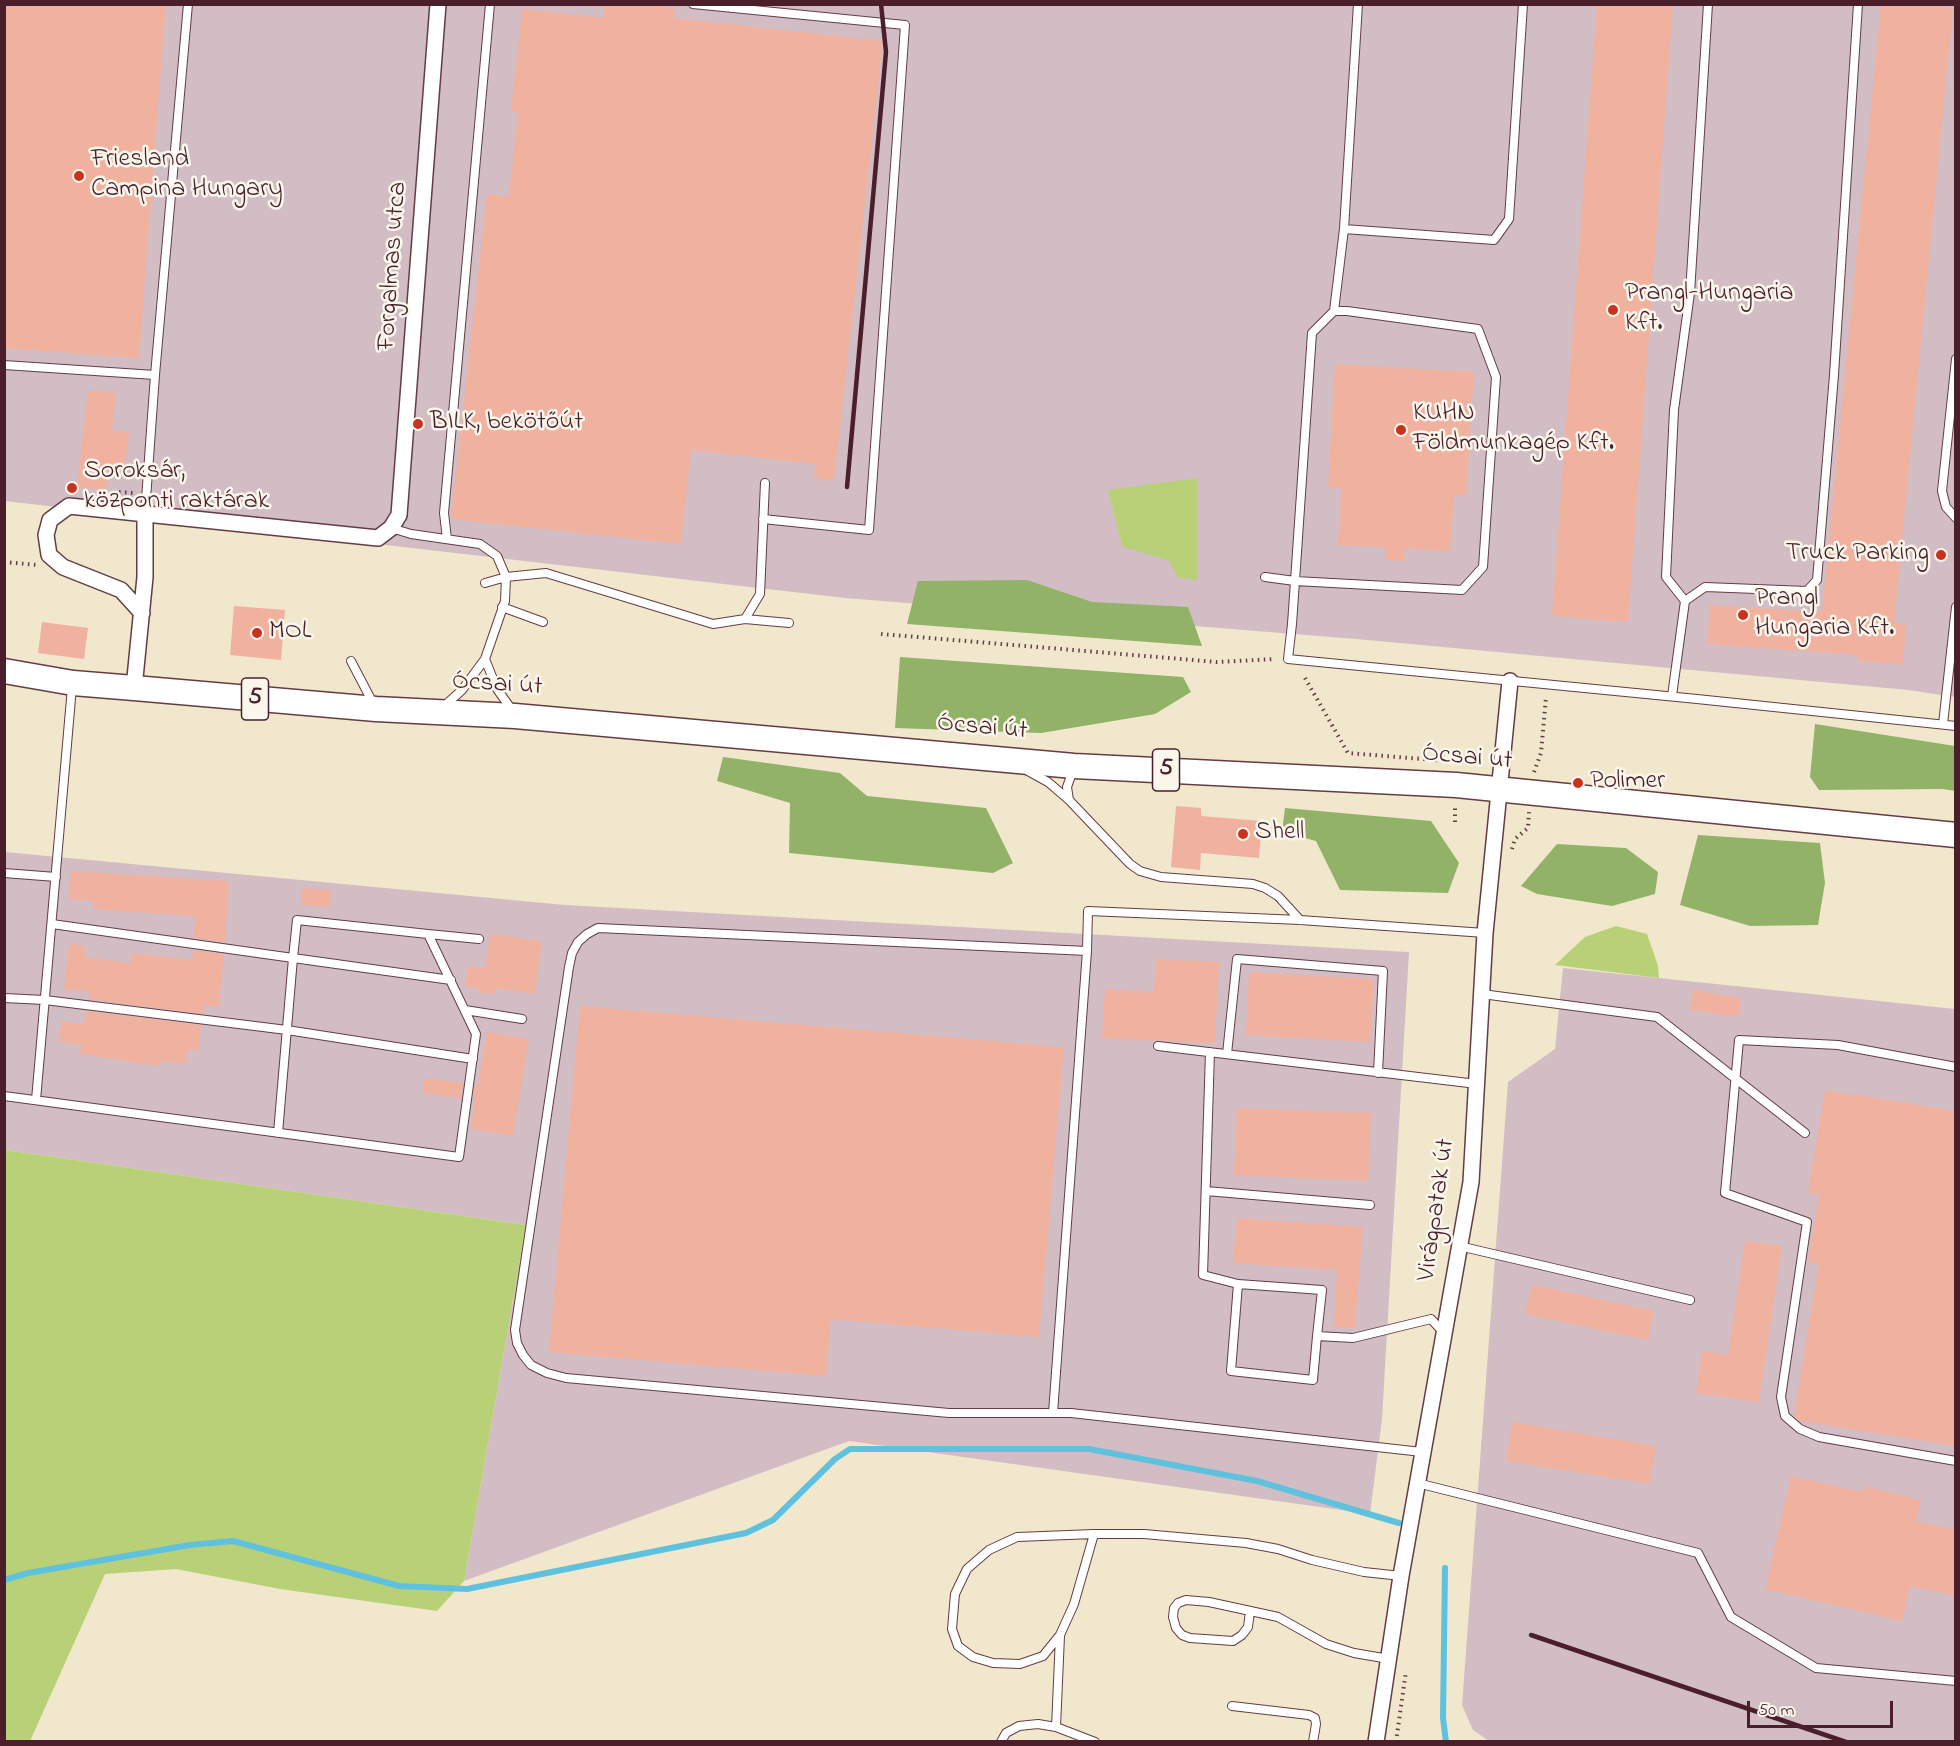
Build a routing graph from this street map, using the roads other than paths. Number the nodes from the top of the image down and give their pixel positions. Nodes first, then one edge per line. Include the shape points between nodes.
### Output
1 (188, 4) edge
2 (438, 4) edge
3 (490, 4) edge
4 (693, 4) edge
5 (1358, 4) edge
6 (1522, 4) edge
7 (1708, 4) edge
8 (1858, 4) edge
9 (701, 5) edge
10 (1344, 229) junction
11 (1334, 311) junction
12 (1956, 359) edge
13 (4, 365) edge
14 (155, 375) junction
15 (765, 483) dead end
16 (145, 513) junction
17 (1956, 518) edge
18 (763, 519) junction
19 (391, 528) junction
20 (447, 539) junction
21 (506, 577) junction
22 (1265, 577) dead end
23 (1295, 581) junction
24 (484, 583) dead end
25 (1685, 601) junction
26 (502, 607) junction
27 (1956, 607) edge
28 (142, 613) junction
29 (745, 619) junction
30 (543, 622) dead end
31 (789, 623) dead end
32 (485, 659) junction
33 (351, 661) dead end
34 (4, 670) edge
35 (1510, 681) junction
36 (73, 683) junction
37 (134, 688) junction
38 (1672, 696) junction
39 (376, 709) junction
40 (439, 711) junction
41 (515, 716) junction
42 (1943, 724) junction
43 (1956, 726) edge
44 (938, 753) junction
45 (1074, 766) junction
46 (1500, 791) junction
47 (1069, 800) junction
48 (1956, 835) edge
49 (4, 873) edge
50 (56, 877) junction
51 (1300, 920) junction
52 (52, 924) junction
53 (1485, 933) junction
54 (428, 934) junction
55 (479, 939) dead end
56 (1087, 951) junction
57 (292, 958) junction
58 (451, 980) junction
59 (1482, 994) junction
60 (4, 998) edge
61 (45, 1000) junction
62 (465, 1010) junction
63 (522, 1019) dead end
64 (287, 1030) junction
65 (1158, 1046) dead end
66 (1210, 1052) junction
67 (1227, 1054) junction
68 (473, 1059) junction
69 (1956, 1067) edge
70 (1378, 1073) junction
71 (1736, 1079) junction
72 (1477, 1084) junction
73 (4, 1096) edge
74 (36, 1100) junction
75 (278, 1133) junction
76 (1805, 1133) dead end
77 (1206, 1191) junction
78 (1370, 1205) dead end
79 (1460, 1246) junction
80 (1238, 1284) junction
81 (1690, 1300) dead end
82 (1444, 1333) junction
83 (1317, 1336) junction
84 (1053, 1413) junction
85 (1422, 1452) junction
86 (1956, 1461) edge
87 (1417, 1483) junction
88 (1094, 1534) junction
89 (1401, 1576) junction
90 (1250, 1611) junction
91 (1060, 1635) junction
92 (1389, 1659) junction
93 (1956, 1681) edge
94 (1232, 1706) dead end
95 (1056, 1728) junction
96 (1001, 1742) edge
97 (1095, 1742) edge
98 (1313, 1742) edge
99 (1377, 1742) edge

1 - 14 lane
2 - 19 street, Forgalmas utca via 399,515
3 - 20 lane via 444,513
4 - 9 lane
5 - 10 lane
6 - 10 lane via 1509,219 1494,240
7 - 25 lane via 1690,293 1674,410 1666,577
8 - 25 lane via 1817,580 1807,591 1705,587
9 - 18 lane via 904,25 869,530
10 - 11 lane
11 - 23 lane via 1312,333
11 - 23 lane via 1478,329 1496,377 1483,567 1461,590
12 - 17 lane via 1942,491 1946,507
13 - 14 lane
14 - 16 lane
15 - 18 lane
16 - 19 street via 378,538
16 - 28 street
16 - 28 street via 69,506 50,520 46,535 49,555 63,567 121,590
18 - 29 lane via 760,594
19 - 20 lane
20 - 21 lane via 480,544 497,556
21 - 24 lane
21 - 26 lane
21 - 29 lane via 546,573 713,624
22 - 23 lane
23 - 35 lane via 1288,659
25 - 38 lane
26 - 30 lane
26 - 32 lane
27 - 42 lane
28 - 37 street
29 - 31 lane
32 - 40 lane via 462,690
32 - 41 lane via 497,689
33 - 39 lane
34 - 36 main road, Ócsai út / 5
35 - 38 lane
35 - 46 street, Virágpatak út
36 - 37 main road, Ócsai út / 5
36 - 50 lane
37 - 39 main road, Ócsai út / 5
38 - 42 lane
39 - 40 main road, Ócsai út / 5
40 - 41 main road, Ócsai út / 5
41 - 44 main road, Ócsai út / 5
42 - 43 lane
44 - 45 main road, Ócsai út / 5
44 - 47 lane via 1031,771
45 - 46 main road, Ócsai út / 5 via 1456,785
45 - 47 lane via 1067,787
46 - 48 main road, Ócsai út / 5
46 - 53 street, Virágpatak út
47 - 51 lane via 1140,871 1161,877 1253,884 1278,896
49 - 50 lane
50 - 52 lane
51 - 53 lane
51 - 56 lane via 1088,911
52 - 57 lane
52 - 61 lane
53 - 59 street, Virágpatak út
54 - 55 lane
54 - 57 lane via 297,920
54 - 58 lane
56 - 84 lane
56 - 84 lane via 598,928 587,934 572,953 569,967 515,1330 517,1343 531,1365 566,1378 949,1413
57 - 58 lane
57 - 64 lane
58 - 62 lane
59 - 71 lane via 1657,1017
59 - 72 street, Virágpatak út
60 - 61 lane
61 - 64 lane
61 - 74 lane
62 - 63 lane
62 - 68 lane via 476,1034
64 - 68 lane
64 - 75 lane
65 - 66 lane
66 - 67 lane
66 - 77 lane
67 - 70 lane
67 - 70 lane via 1237,958 1383,971
68 - 75 lane via 459,1157
69 - 71 lane via 1838,1045 1739,1040
70 - 72 lane
71 - 76 lane
71 - 86 lane via 1725,1193 1807,1222 1781,1397 1785,1416 1800,1429 1819,1437
72 - 79 street, Virágpatak út via 1471,1182
73 - 74 lane
74 - 75 lane
77 - 78 lane
77 - 80 lane via 1203,1275
79 - 81 lane
79 - 82 street, Virágpatak út
80 - 83 lane via 1322,1290
80 - 83 lane via 1231,1371 1313,1380
82 - 83 lane via 1431,1318 1353,1338
82 - 85 street, Virágpatak út
84 - 85 lane
85 - 87 street, Virágpatak út
87 - 89 street, Virágpatak út
87 - 93 lane via 1698,1553 1731,1617 1816,1668
88 - 89 lane via 1246,1543 1364,1572
88 - 91 lane via 1074,1604
88 - 91 lane via 1017,1537 989,1550 967,1569 955,1594 952,1629 958,1646 973,1657 1020,1664 1043,1656
89 - 92 street, Virágpatak út
90 - 90 lane via 1186,1600 1174,1608 1173,1617 1182,1635 1233,1641 1248,1627
90 - 92 lane via 1290,1622 1326,1644
91 - 95 lane
92 - 99 street, Virágpatak út
94 - 98 lane via 1310,1715 1316,1724
95 - 96 lane via 1038,1724 1019,1726 1006,1733
95 - 97 lane

